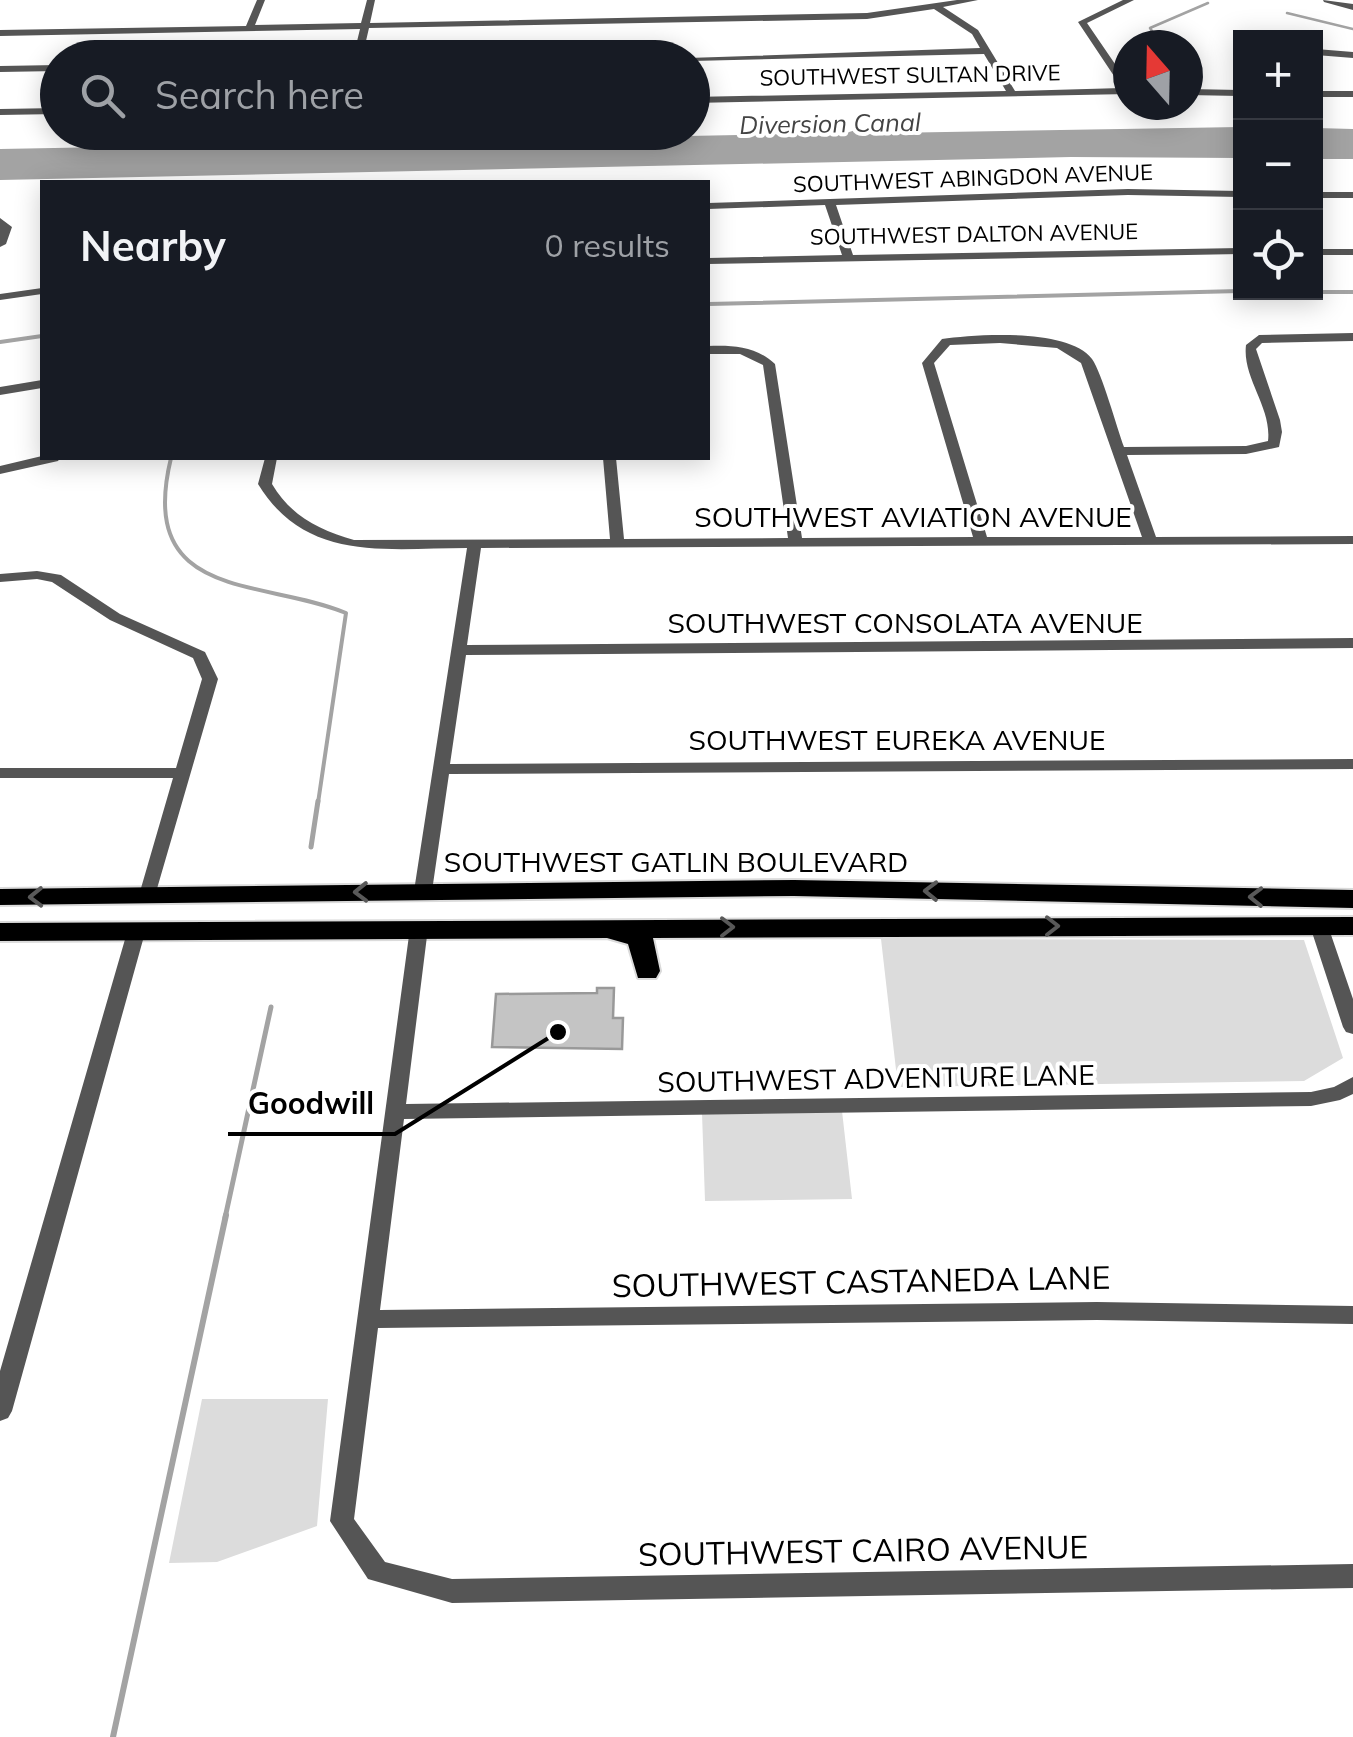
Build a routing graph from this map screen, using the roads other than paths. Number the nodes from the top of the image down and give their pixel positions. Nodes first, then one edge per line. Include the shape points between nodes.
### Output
1 (261, 0) edge
2 (371, 0) edge
3 (766, 0) edge
4 (974, 0) edge
5 (1130, 0) edge
6 (1327, 0) edge
7 (1353, 6) edge
8 (938, 8) junction
9 (771, 19) junction
10 (364, 28) junction
11 (249, 29) junction
12 (0, 33) edge
13 (361, 40) edge
14 (984, 51) junction
15 (1323, 53) edge
16 (1353, 55) edge
17 (710, 58) edge
18 (0, 68) edge
19 (40, 68) edge
20 (1113, 68) edge
21 (1113, 91) edge
22 (1011, 92) junction
23 (1203, 92) edge
24 (1233, 93) edge
25 (1323, 94) edge
26 (1353, 94) edge
27 (710, 100) edge
28 (40, 111) edge
29 (0, 112) edge
30 (1233, 194) edge
31 (1323, 195) edge
32 (1353, 195) edge
33 (830, 203) junction
34 (710, 206) edge
35 (0, 221) edge
36 (0, 244) edge
37 (1233, 251) edge
38 (1323, 252) edge
39 (1353, 252) edge
40 (848, 256) junction
41 (710, 261) edge
42 (40, 291) edge
43 (0, 297) edge
44 (1353, 336) edge
45 (710, 350) edge
46 (40, 384) edge
47 (0, 391) edge
48 (1120, 450) junction
49 (44, 460) edge
50 (271, 460) edge
51 (610, 460) edge
52 (0, 470) edge
53 (981, 540) junction
54 (1150, 540) junction
55 (1353, 540) edge
56 (617, 543) junction
57 (796, 543) junction
58 (474, 546) junction
59 (0, 578) edge
60 (1353, 644) edge
61 (458, 650) junction
62 (1353, 764) edge
63 (442, 769) junction
64 (0, 773) edge
65 (182, 773) junction
66 (608, 890) junction
67 (423, 891) junction
68 (148, 895) junction
69 (0, 897) edge
70 (1353, 899) edge
71 (1319, 926) junction
72 (1353, 926) edge
73 (672, 927) junction
74 (210, 928) junction
75 (419, 928) junction
76 (473, 928) junction
77 (138, 930) junction
78 (0, 932) edge
79 (1353, 1027) edge
80 (1353, 1084) edge
81 (396, 1112) junction
82 (1353, 1315) edge
83 (370, 1319) junction
84 (0, 1411) edge
85 (1353, 1576) edge

1 - 11 street
2 - 10 street
3 - 9 street
4 - 8 street
5 - 20 street via 1082,22
6 - 7 street
8 - 9 street
8 - 14 street via 975,32
9 - 10 street
10 - 11 street
10 - 13 street
11 - 12 street
14 - 17 street
14 - 22 street
15 - 16 street
18 - 19 street
21 - 22 street, SOUTHWEST SULTAN DRIVE
22 - 27 street, SOUTHWEST SULTAN DRIVE
23 - 24 street
25 - 26 street
28 - 29 street
30 - 33 street, SOUTHWEST ABINGDON AVENUE
31 - 32 street
33 - 34 street, SOUTHWEST ABINGDON AVENUE
33 - 40 street
35 - 36 street via 8,227
37 - 40 street, SOUTHWEST DALTON AVENUE
38 - 39 street
40 - 41 street, SOUTHWEST DALTON AVENUE
42 - 43 street
44 - 48 street via 1259,339 1250,348 1278,430 1274,444
45 - 57 street via 738,349 768,364
46 - 47 street
48 - 53 street via 1080,351 1053,344 946,342 928,363
48 - 54 street
49 - 52 street
50 - 58 street, SOUTHWEST AVIATION AVENUE via 265,484 279,510 315,534 354,544
51 - 56 street
53 - 54 street, SOUTHWEST AVIATION AVENUE
53 - 57 street, SOUTHWEST AVIATION AVENUE
54 - 55 street, SOUTHWEST AVIATION AVENUE
56 - 57 street, SOUTHWEST AVIATION AVENUE
56 - 58 street, SOUTHWEST AVIATION AVENUE
58 - 61 street
59 - 65 street via 56,578 115,617 200,655 210,679
60 - 61 street, SOUTHWEST CONSOLATA AVENUE
61 - 63 street
62 - 63 street, SOUTHWEST EUREKA AVENUE
63 - 67 street
64 - 65 street
65 - 68 street
66 - 67 main road, SOUTHWEST GATLIN BOULEVARD
70 -> 66 main road, SOUTHWEST GATLIN BOULEVARD
66 - 75 main road via 576,898 456,900 428,914
67 -> 68 main road, SOUTHWEST GATLIN BOULEVARD
67 - 74 main road via 410,908 392,914 270,915
68 -> 69 main road, SOUTHWEST GATLIN BOULEVARD
71 - 72 main road
73 -> 71 main road
71 - 79 street
73 - 76 main road
73 - 76 main road via 657,938 656,962 647,971 636,934
74 - 75 main road
74 - 77 main road
75 - 76 main road
75 - 81 street
77 - 78 main road
77 - 84 street
80 - 81 street, SOUTHWEST ADVENTURE LANE via 1311,1100
81 - 83 street
82 - 83 street, SOUTHWEST CASTANEDA LANE via 1097,1311
83 - 85 street, SOUTHWEST CAIRO AVENUE via 342,1521 377,1570 452,1591

